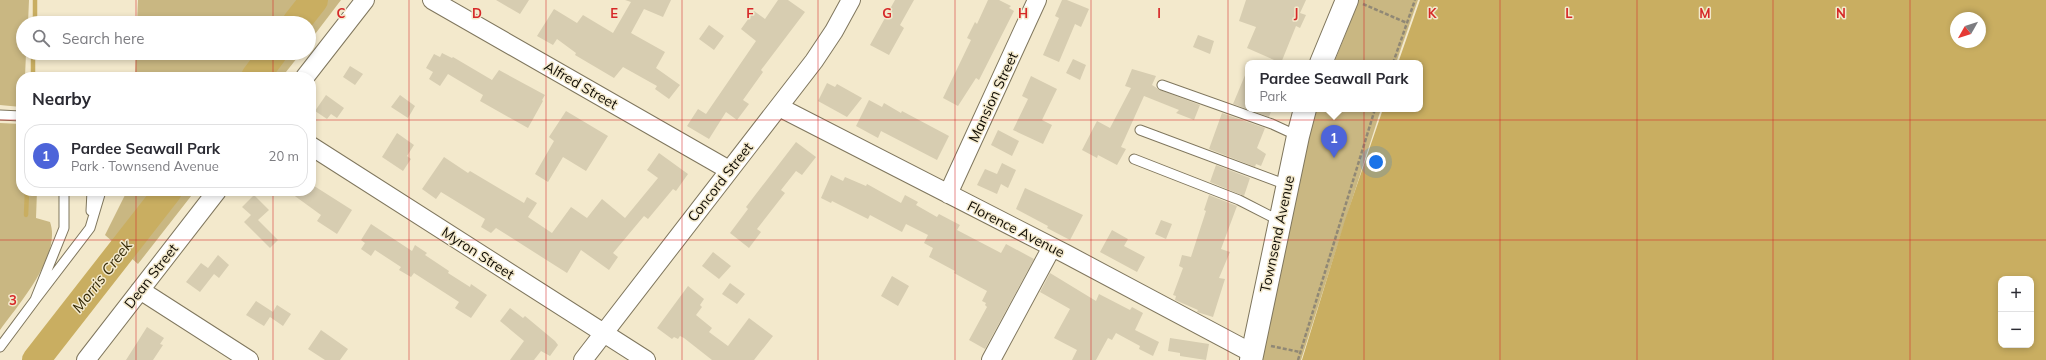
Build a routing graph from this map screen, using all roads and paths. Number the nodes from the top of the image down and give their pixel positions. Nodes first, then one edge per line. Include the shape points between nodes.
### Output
1 (365, 0) edge
2 (432, 0) edge
3 (1037, 0) edge
4 (1416, 0) edge
5 (848, 1) edge
6 (1352, 1) edge
7 (1407, 23) junction
8 (1322, 60) edge
9 (1394, 60) edge
10 (309, 72) edge
11 (1162, 85) dead end
12 (779, 107) junction
13 (1304, 112) edge
14 (1375, 112) edge
15 (0, 115) edge
16 (16, 116) edge
17 (1140, 130) dead end
18 (1298, 136) junction
19 (316, 149) edge
20 (1134, 159) dead end
21 (730, 170) junction
22 (1287, 185) junction
23 (948, 194) junction
24 (64, 196) edge
25 (70, 196) edge
26 (92, 196) edge
27 (100, 196) edge
28 (212, 196) edge
29 (1280, 221) junction
30 (64, 228) junction
31 (90, 228) junction
32 (1052, 247) junction
33 (140, 290) junction
34 (35, 300) junction
35 (603, 333) junction
36 (0, 348) edge
37 (1253, 352) edge
38 (1300, 352) junction
39 (86, 360) edge
40 (249, 360) edge
41 (583, 360) edge
42 (646, 360) edge
43 (991, 360) edge
44 (1298, 360) edge

1 - 10 street
2 - 21 street, Alfred Street
3 - 23 street, Mansion Street
4 - 7 path
5 - 12 street, Concord Street via 834,31
6 - 7 path
6 - 8 main road
7 - 9 path
11 - 18 lane via 1272,124
12 - 21 street, Concord Street
12 - 23 street, Florence Avenue
13 - 18 main road, Townsend Avenue
14 - 38 path
15 - 16 lane
17 - 22 lane
18 - 22 main road, Townsend Avenue
19 - 35 street, Myron Street
20 - 29 lane via 1240,200
21 - 35 street, Concord Street
22 - 29 main road, Townsend Avenue
23 - 32 street, Florence Avenue
24 - 30 lane
25 - 30 lane
26 - 31 lane
27 - 31 lane
28 - 33 street, Dean Street
29 - 37 main road, Townsend Avenue
30 - 34 lane
31 - 34 lane
32 - 37 street, Florence Avenue
32 - 43 street
33 - 39 street, Dean Street
33 - 40 street
34 - 36 lane
35 - 41 street, Concord Street
35 - 42 street, Myron Street
37 - 38 path
38 - 44 path

